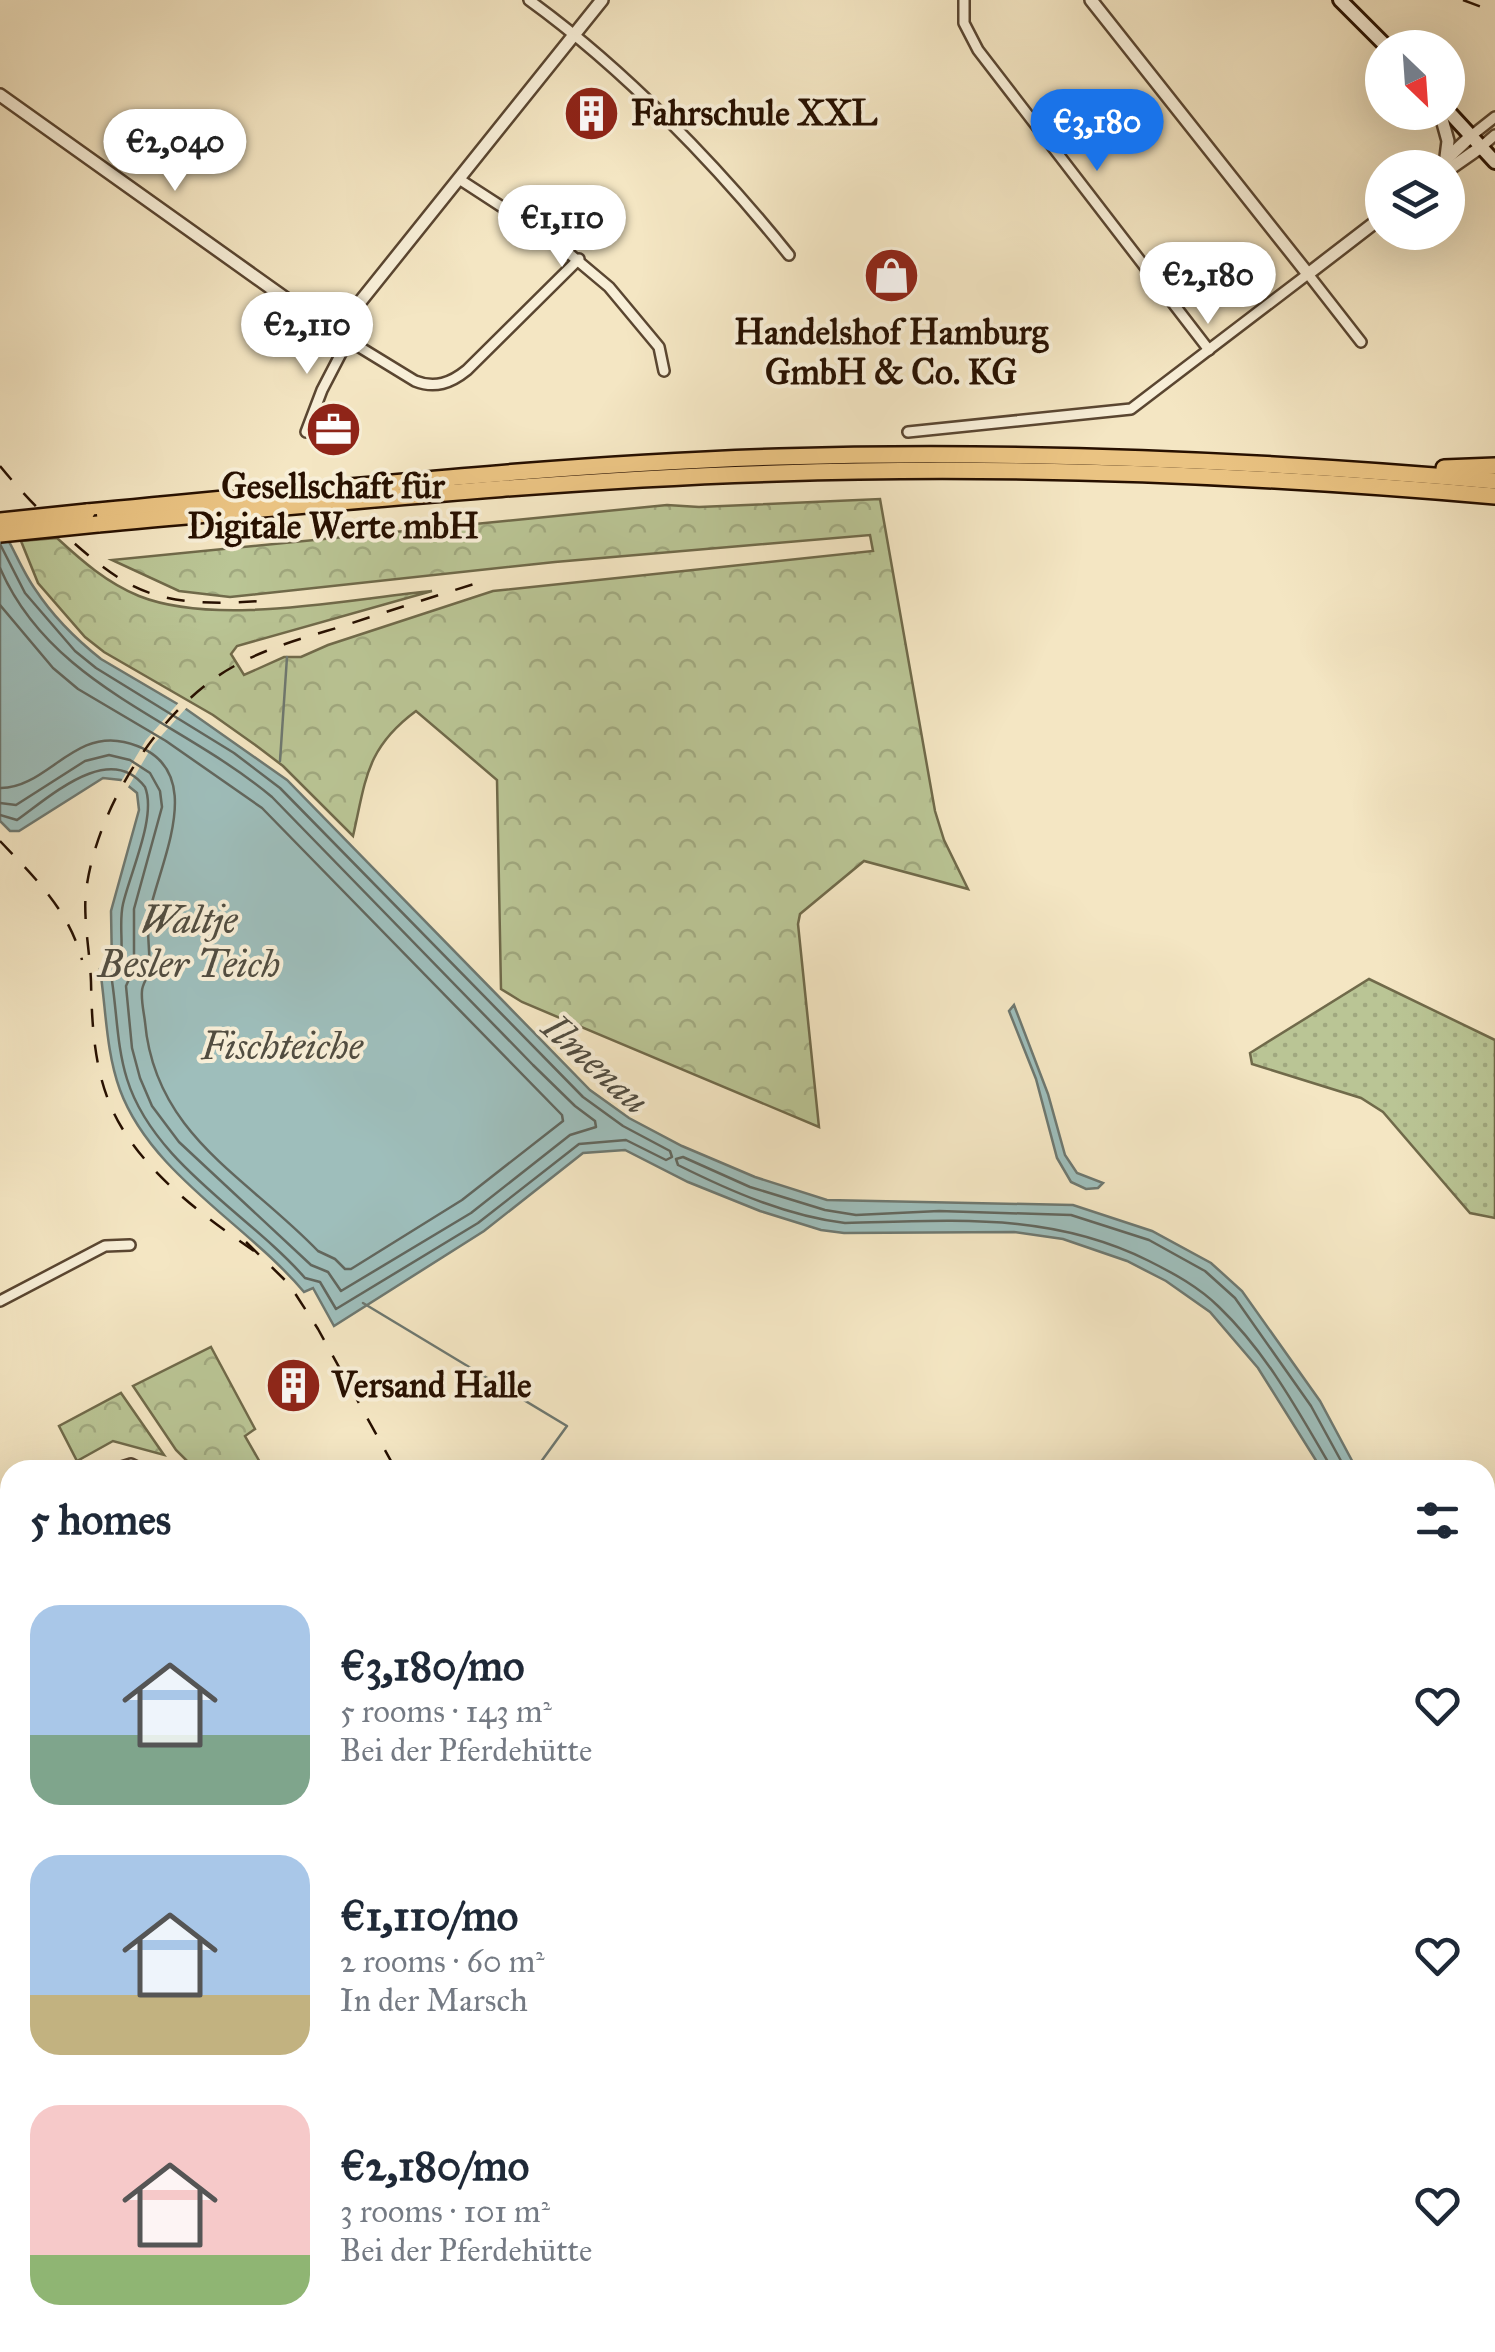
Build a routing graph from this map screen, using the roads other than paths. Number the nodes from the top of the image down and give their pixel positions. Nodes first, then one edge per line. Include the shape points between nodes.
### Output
1 (528, 0) edge
2 (602, 0) edge
3 (964, 0) edge
4 (1091, 0) edge
5 (1340, 0) edge
6 (1370, 30) edge
7 (574, 35) junction
8 (0, 95) edge
9 (1495, 118) edge
10 (1465, 129) edge
11 (1495, 135) edge
12 (1476, 141) junction
13 (1464, 150) edge
14 (1495, 162) edge
15 (459, 178) junction
16 (1365, 229) edge
17 (789, 254) dead end
18 (579, 259) junction
19 (1308, 274) junction
20 (335, 322) junction
21 (348, 340) junction
22 (1361, 342) dead end
23 (1209, 350) junction
24 (664, 371) dead end
25 (306, 432) dead end
26 (908, 432) dead end
27 (1495, 466) edge
28 (1362, 470) junction
29 (1495, 481) edge
30 (1449, 492) junction
31 (1495, 496) edge
32 (1495, 508) edge
33 (92, 518) junction
34 (0, 521) edge
35 (0, 534) edge
36 (130, 1245) dead end
37 (0, 1302) edge

1 - 7 street
2 - 7 street
3 - 23 street via 964,22 978,50
4 - 19 street
5 - 6 main road
7 - 15 street
7 - 17 street via 684,138
8 - 20 street via 314,318
9 - 12 street
10 - 12 main road
11 - 12 street
12 - 13 street
12 - 14 main road
15 - 18 street
15 - 20 street via 352,312
16 - 19 street
18 - 21 street via 446,383 425,385
18 - 24 street via 628,307 659,348
19 - 22 street
19 - 23 street
20 - 21 street
21 - 25 street
23 - 26 street via 1122,412
27 - 28 highway
28 - 29 highway
28 - 33 highway via 1056,454 774,457 473,476
30 - 31 highway
30 - 32 highway
30 - 33 highway via 1186,474 844,471
33 - 34 highway, bridge
33 - 35 highway, bridge
36 - 37 street via 105,1246

